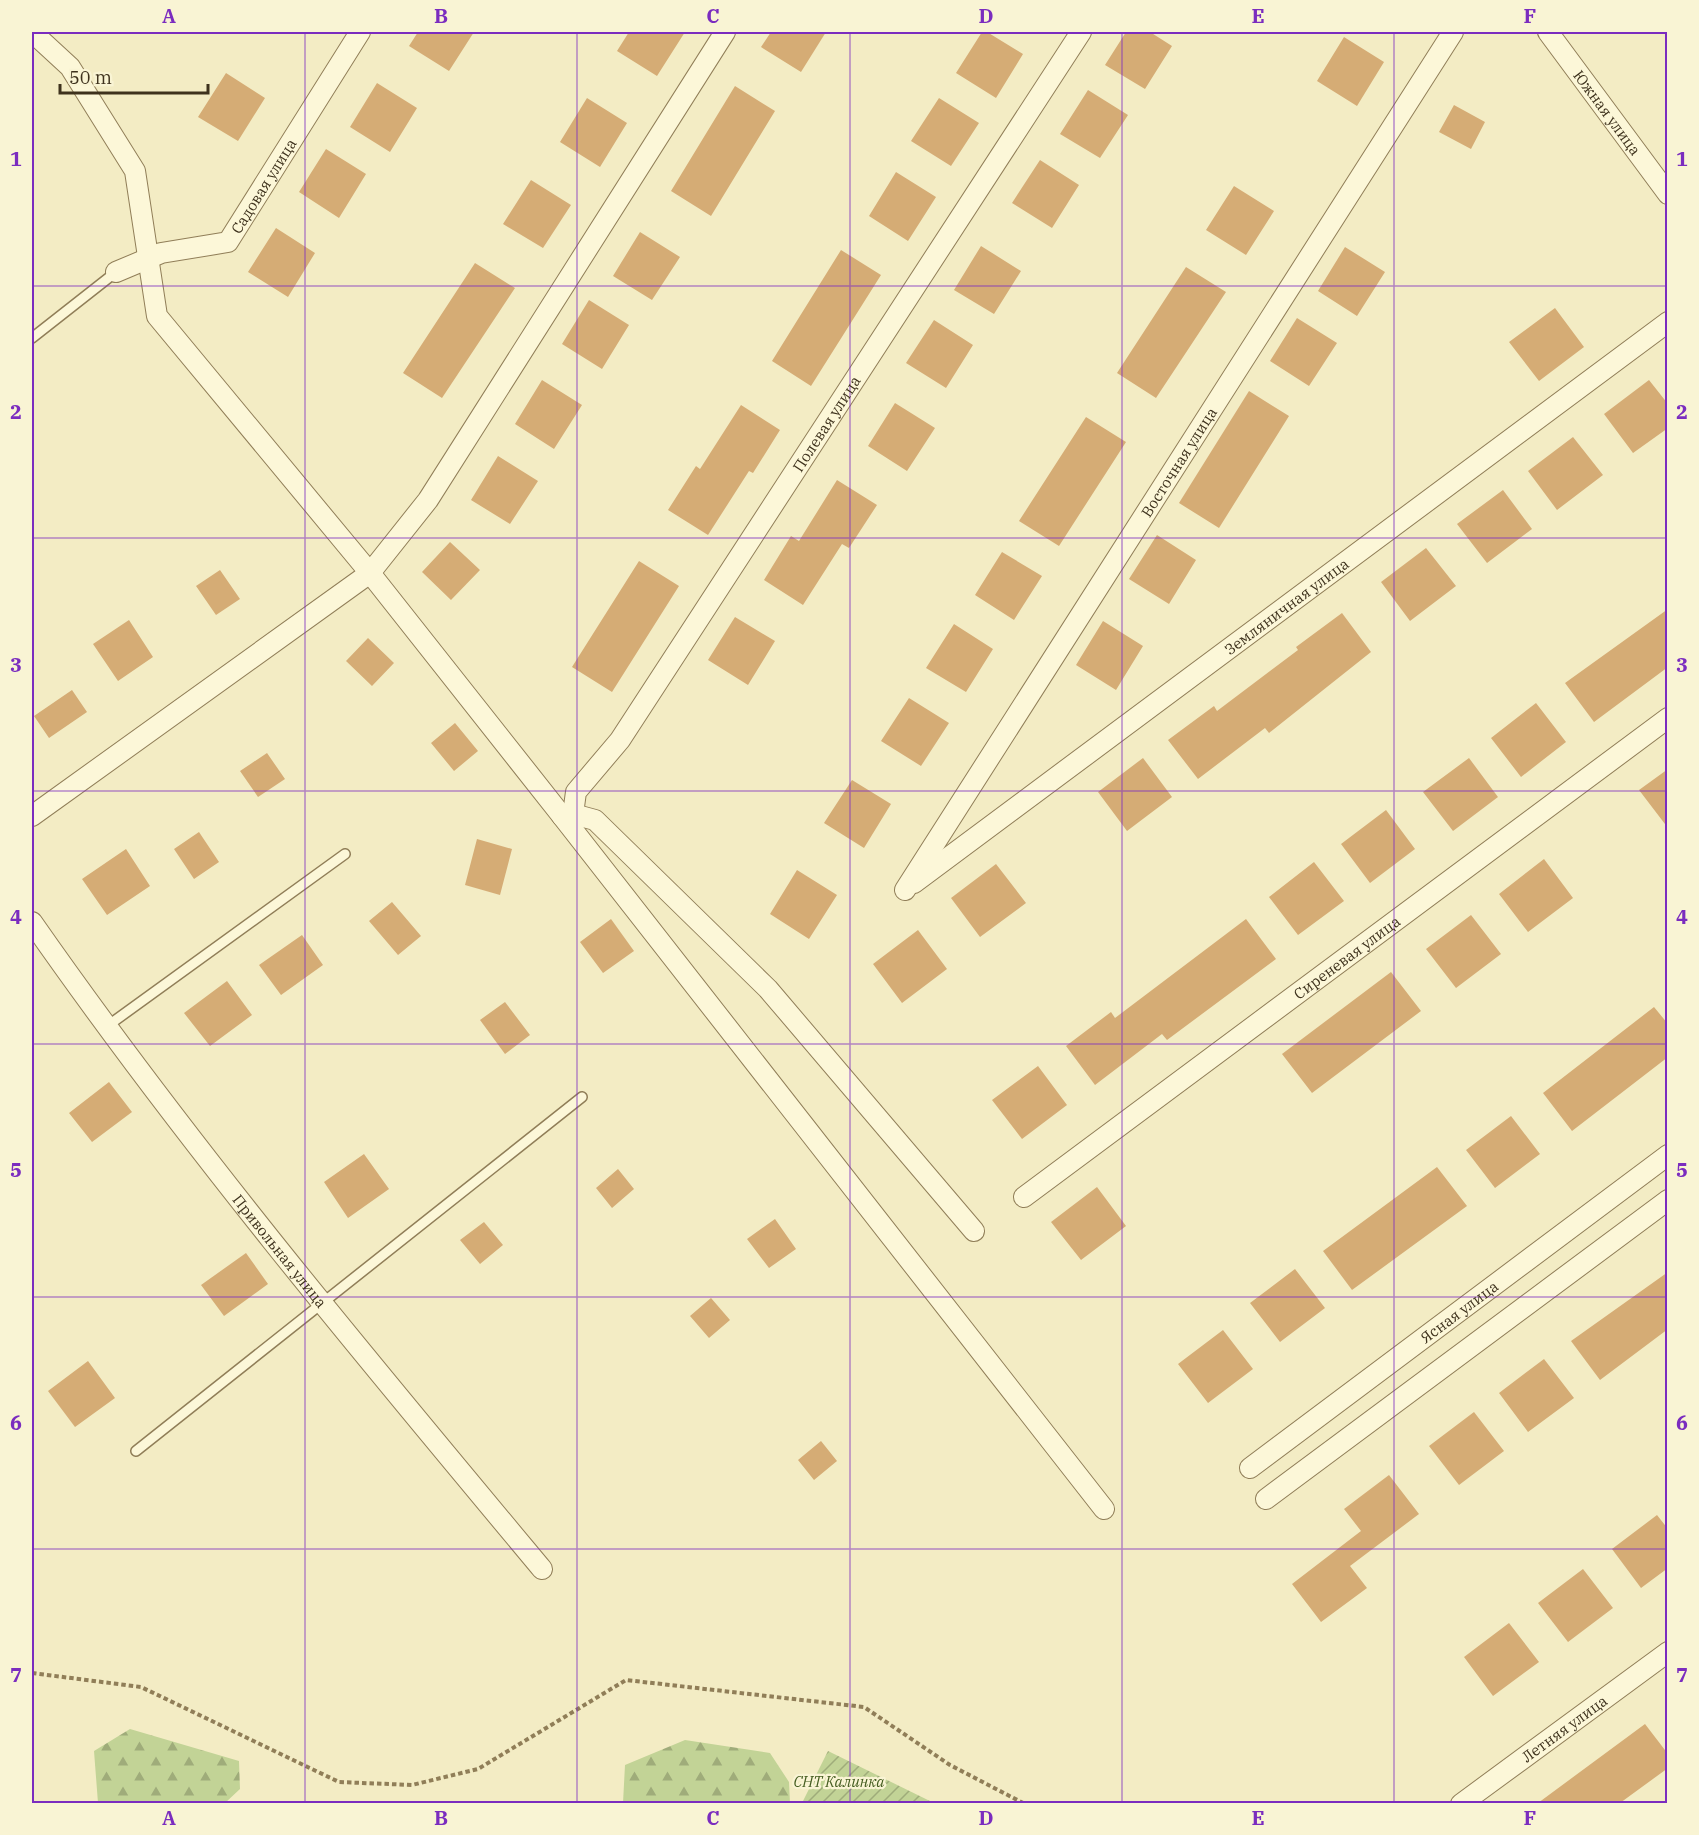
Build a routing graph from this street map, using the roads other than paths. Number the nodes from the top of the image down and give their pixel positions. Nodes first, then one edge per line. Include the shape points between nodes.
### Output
1 (32, 32) edge
2 (360, 32) edge
3 (725, 32) edge
4 (1081, 32) edge
5 (1453, 32) edge
6 (1548, 32) edge
7 (1668, 194) edge
8 (147, 259) junction
9 (116, 272) joint
10 (1668, 322) edge
11 (32, 338) edge
12 (370, 573) junction
13 (1668, 718) edge
14 (568, 815) junction
15 (32, 816) edge
16 (345, 854) dead end
17 (905, 890) joint
18 (32, 922) edge
19 (106, 1027) junction
20 (582, 1097) dead end
21 (1668, 1155) edge
22 (1024, 1197) dead end
23 (1668, 1200) edge
24 (974, 1231) dead end
25 (322, 1304) junction
26 (136, 1451) dead end
27 (1250, 1468) dead end
28 (1266, 1499) dead end
29 (1104, 1509) dead end
30 (542, 1569) dead end
31 (1668, 1652) edge
32 (1461, 1803) edge

1 - 8 street via 70,67 135,171
2 - 8 street, Садовая улица via 228,242
3 - 12 street via 428,500
4 - 14 street, Полевая улица via 620,741 576,792
5 - 17 street, Восточная улица
6 - 7 street, Южная улица
8 - 9 street, Садовая улица
8 - 12 street via 157,316
9 - 11 lane
10 - 17 street, Земляничная улица
12 - 14 street
12 - 15 street
13 - 22 street, Сиреневая улица
14 - 24 street via 595,820 768,989
14 - 29 street
16 - 19 lane
18 - 19 street, Привольная улица
19 - 25 street, Привольная улица
20 - 25 lane
21 - 27 street, Ясная улица
23 - 28 street
25 - 26 lane
25 - 30 street, Привольная улица
31 - 32 street, Летняя улица

